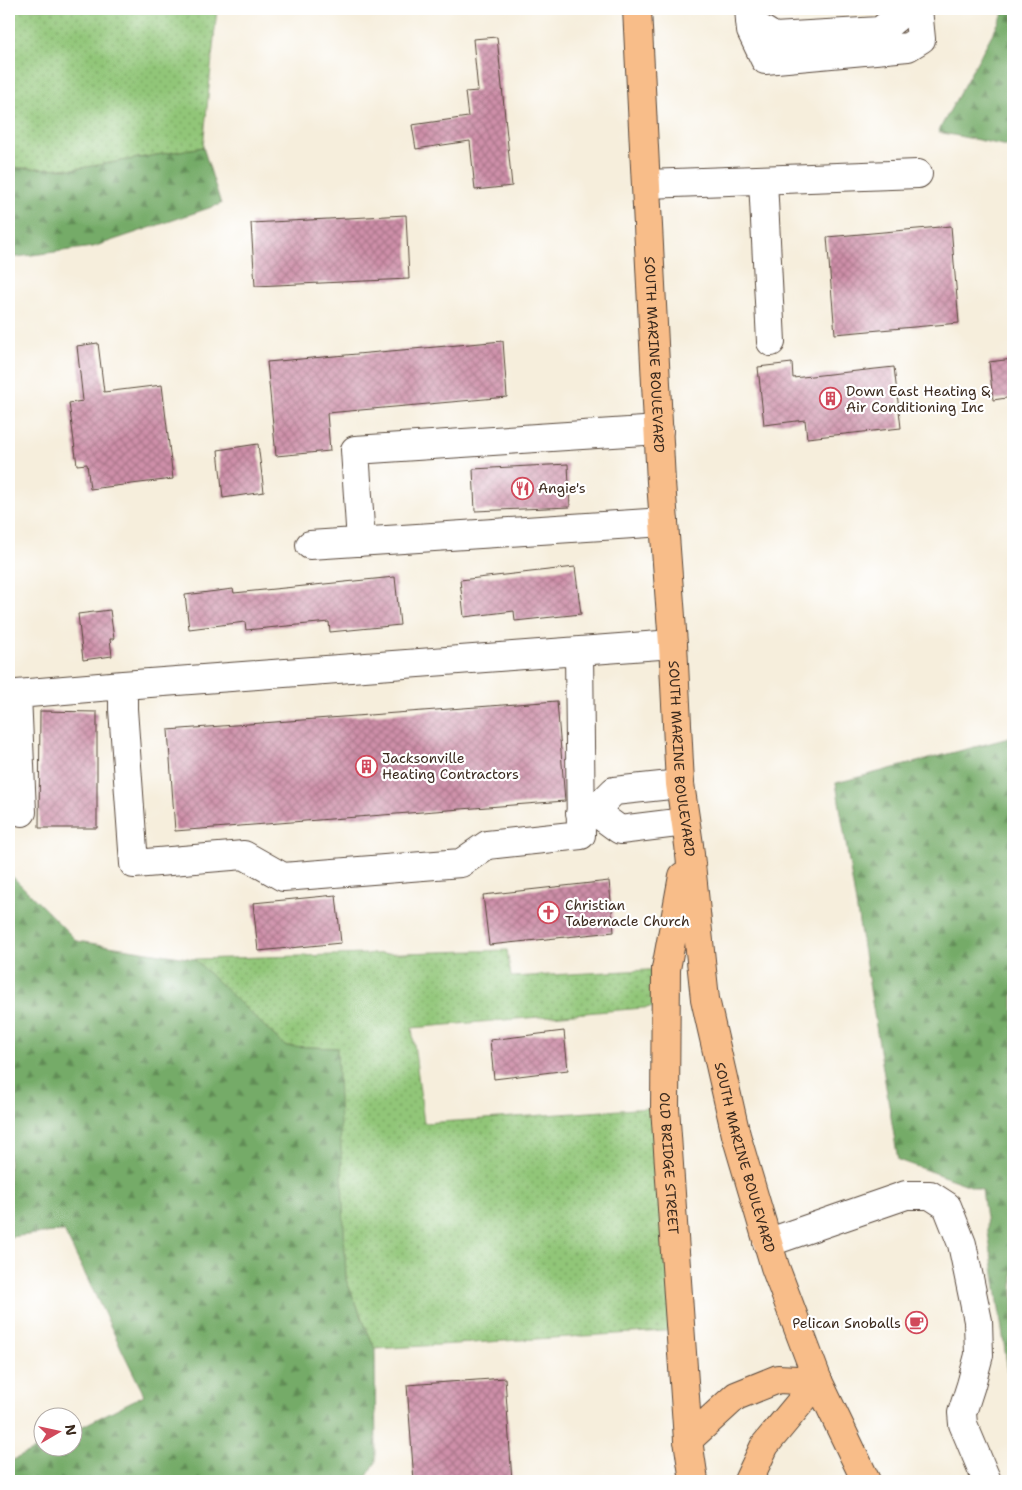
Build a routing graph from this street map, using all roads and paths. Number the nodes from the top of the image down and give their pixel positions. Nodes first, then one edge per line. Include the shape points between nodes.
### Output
1 (637, 9) edge
2 (898, 9) edge
3 (918, 9) edge
4 (750, 16) edge
5 (918, 174) dead end
6 (763, 180) junction
7 (646, 184) junction
8 (771, 342) dead end
9 (658, 430) junction
10 (664, 522) junction
11 (361, 542) junction
12 (310, 545) dead end
13 (673, 644) junction
14 (578, 651) junction
15 (123, 685) junction
16 (680, 784) junction
17 (22, 812) dead end
18 (587, 812) junction
19 (687, 834) junction
20 (767, 1243) junction
21 (818, 1381) junction
22 (688, 1440) junction
23 (694, 1481) edge
24 (748, 1481) edge
25 (866, 1481) edge
26 (987, 1481) edge

1 - 7 main road, SOUTH MARINE BOULEVARD
2 - 4 lane via 896,18 880,31 774,38
3 - 4 lane via 921,39 908,47 765,60 751,31
5 - 6 lane
6 - 7 lane
6 - 8 lane
7 - 9 main road, SOUTH MARINE BOULEVARD
9 - 10 main road, SOUTH MARINE BOULEVARD
9 - 11 lane via 355,450
10 - 11 lane
10 - 13 main road, SOUTH MARINE BOULEVARD
11 - 12 lane
13 - 14 lane
13 - 16 main road, SOUTH MARINE BOULEVARD
14 - 15 lane
14 - 18 lane
15 - 17 lane via 16,694
15 - 18 lane via 134,864 244,855 284,877 461,863 487,845 581,836
16 - 18 lane via 614,790
16 - 19 main road, SOUTH MARINE BOULEVARD
18 - 19 lane via 620,830
19 - 20 main road, SOUTH MARINE BOULEVARD via 705,1000 736,1135
19 - 22 main road, OLD BRIDGE STREET via 666,969 665,1107
20 - 21 main road, SOUTH MARINE BOULEVARD
20 - 26 lane via 906,1195 930,1195 947,1206 962,1244 978,1321 979,1355 962,1413 963,1424
21 - 22 main road via 778,1378 736,1396
21 - 24 main road via 765,1445
21 - 25 main road, SOUTH MARINE BOULEVARD
22 - 23 main road, OLD BRIDGE STREET

